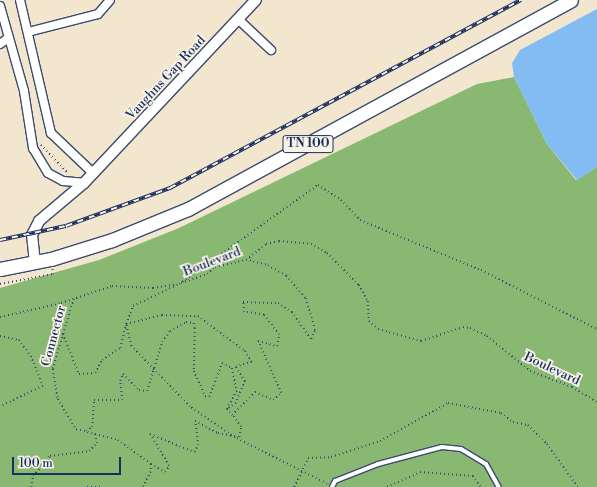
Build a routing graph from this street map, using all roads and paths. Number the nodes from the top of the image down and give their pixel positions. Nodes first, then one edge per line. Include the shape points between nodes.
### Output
1 (20, 0) edge
2 (110, 0) edge
3 (256, 0) edge
4 (571, 0) edge
5 (0, 6) edge
6 (239, 20) junction
7 (28, 32) junction
8 (7, 39) junction
9 (0, 44) edge
10 (271, 50) dead end
11 (93, 173) junction
12 (84, 183) junction
13 (51, 259) junction
14 (246, 260) junction
15 (35, 263) junction
16 (0, 269) edge
17 (24, 273) dead end
18 (25, 280) junction
19 (0, 284) edge
20 (179, 284) junction
21 (75, 299) junction
22 (0, 317) edge
23 (126, 324) junction
24 (597, 329) edge
25 (63, 334) junction
26 (0, 336) edge
27 (154, 372) junction
28 (597, 402) edge
29 (0, 407) edge
30 (227, 409) junction
31 (232, 415) junction
32 (86, 431) junction
33 (94, 432) junction
34 (235, 438) junction
35 (151, 465) junction
36 (302, 468) junction
37 (31, 487) edge
38 (87, 487) edge
39 (103, 487) edge
40 (143, 487) edge
41 (294, 487) edge
42 (332, 487) edge
43 (387, 487) edge
44 (481, 487) edge
45 (499, 487) edge
46 (578, 487) edge

1 - 7 street
2 - 7 street via 98,14
3 - 6 street, Vaughns Gap Road
4 - 13 main road, TN 100 via 188,209
5 - 8 street
6 - 10 street
6 - 11 street, Vaughns Gap Road
7 - 11 street via 51,134
8 - 9 street
8 - 12 street via 24,91 33,148 48,173 63,181
11 - 12 street, Vaughns Gap Road
12 - 15 street, Vaughns Gap Road via 40,221 32,235
13 - 15 main road, TN 100
13 - 18 path via 53,274
14 - 20 path, Boulevard via 215,267 207,274
14 - 28 path, Boulevard via 261,248 279,241 311,244 327,254 358,285 368,301 369,321 378,329 421,341 463,327 470,328 487,336 530,371 572,387
14 - 31 path via 266,265 286,276 305,298 315,330 311,339 292,312 278,303 243,302 244,312 264,316 279,335 277,346 258,341 281,393 273,400 254,392
15 - 16 main road, TN 100
17 - 18 path
18 - 19 path
20 - 21 path, Boulevard via 153,288 112,286
20 - 23 path via 133,306
20 - 24 path via 318,185 360,220 481,270
21 - 22 path, Boulevard
21 - 25 path, Connector
23 - 25 path via 120,348 102,360 95,372 79,374
23 - 27 path via 131,346
23 - 30 path via 162,315 198,316 245,351 252,362 236,367 245,381 236,403
25 - 32 path, Connector via 52,369 55,391 67,418 76,429
26 - 29 path via 19,340 31,356 43,386
27 - 30 path via 157,353 170,331 186,322 194,323 194,371 205,396 209,397 222,364 232,368 237,391
27 - 32 path via 147,391 139,390 123,374 120,381 124,393 119,402 101,397 94,400 92,427
27 - 34 path via 190,407
30 - 31 path
31 - 34 path via 241,427 240,437
32 - 33 path, Connector
33 - 35 path, Connector via 123,443
33 - 37 path via 97,443 89,451 50,456 33,476
34 - 35 path via 195,421 198,445 194,452 150,434 169,466 165,472
34 - 36 path
35 - 40 path
36 - 41 path
36 - 42 path
36 - 46 path via 308,458 331,457 380,441 448,403 502,413 513,422 528,425 548,444
38 - 39 path
42 - 45 lane via 335,481 371,467 442,446 461,449 486,464
43 - 44 path via 420,472 473,476

